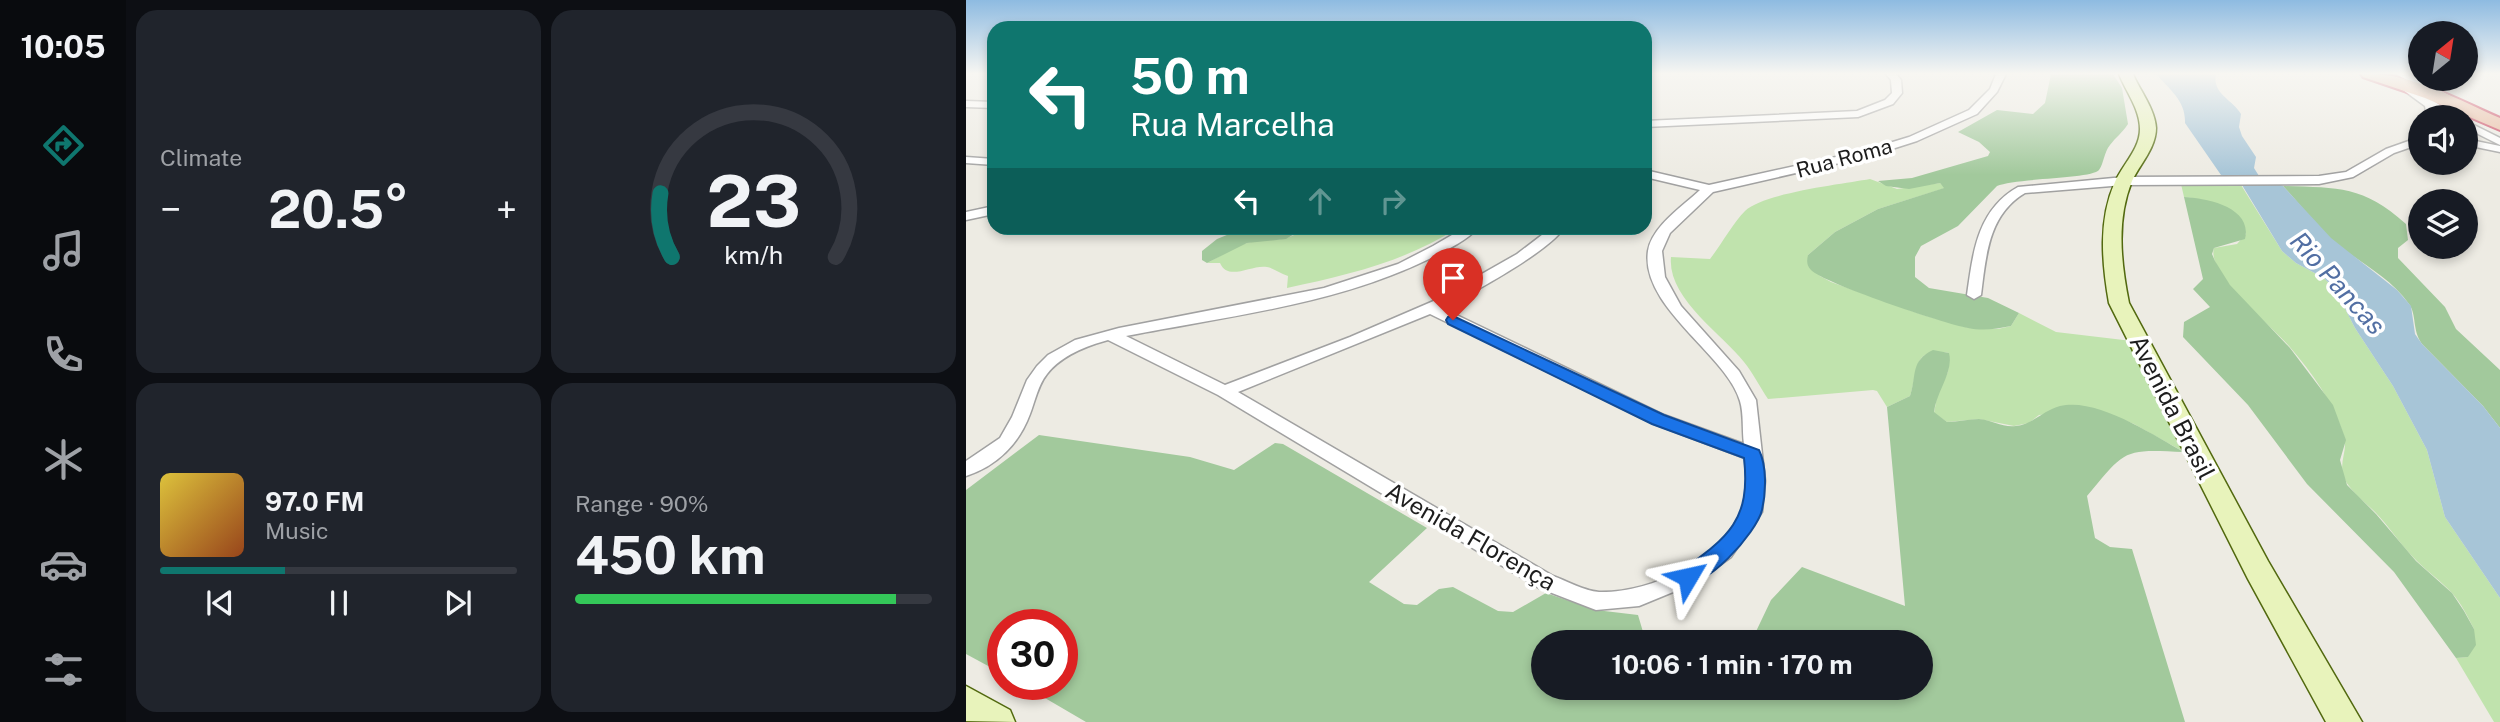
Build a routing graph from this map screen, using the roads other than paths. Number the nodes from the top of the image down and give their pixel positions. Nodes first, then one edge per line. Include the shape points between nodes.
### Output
1 (1877, 108) edge
2 (1977, 108) edge
3 (2142, 108) edge
4 (2478, 120) edge
5 (1652, 124) edge
6 (2478, 125) edge
7 (2500, 125) edge
8 (2500, 142) edge
9 (2408, 143) edge
10 (2478, 144) edge
11 (2500, 149) edge
12 (966, 160) edge
13 (987, 162) edge
14 (1652, 175) edge
15 (2124, 181) junction
16 (1709, 189) junction
17 (987, 212) edge
18 (968, 217) edge
19 (1460, 235) edge
20 (1549, 235) edge
21 (1974, 295) dead end
22 (1430, 309) junction
23 (1111, 335) junction
24 (1224, 390) junction
25 (1752, 454) junction
26 (966, 469) edge
27 (966, 702) edge
28 (998, 722) edge
29 (2345, 722) edge

1 - 5 street via 1858,114
2 - 16 street, Rua Roma via 1913,139 1866,154
3 - 15 main road, Avenida Brasil via 2148,131
4 - 7 highway
6 - 8 street
9 - 15 street via 2349,175 2319,180
10 - 11 street
12 - 13 street
14 - 16 street
15 - 21 street via 2022,190 2007,196 1988,224
15 - 29 main road, Avenida Brasil via 2114,209 2112,239 2119,303 2258,570
16 - 25 street, Avenida Florença via 1664,231 1655,251 1658,277 1675,308 1733,374 1748,400
17 - 18 street
19 - 23 street via 1384,275 1328,292
20 - 22 street via 1516,260
22 - 24 street
22 - 25 street via 1658,419
23 - 24 street, Avenida Florença
23 - 26 street via 1056,356 1031,382 1004,445
24 - 25 street, Avenida Florença via 1546,582 1596,601 1639,597 1688,577 1724,551 1752,512 1756,481
27 - 28 main road

